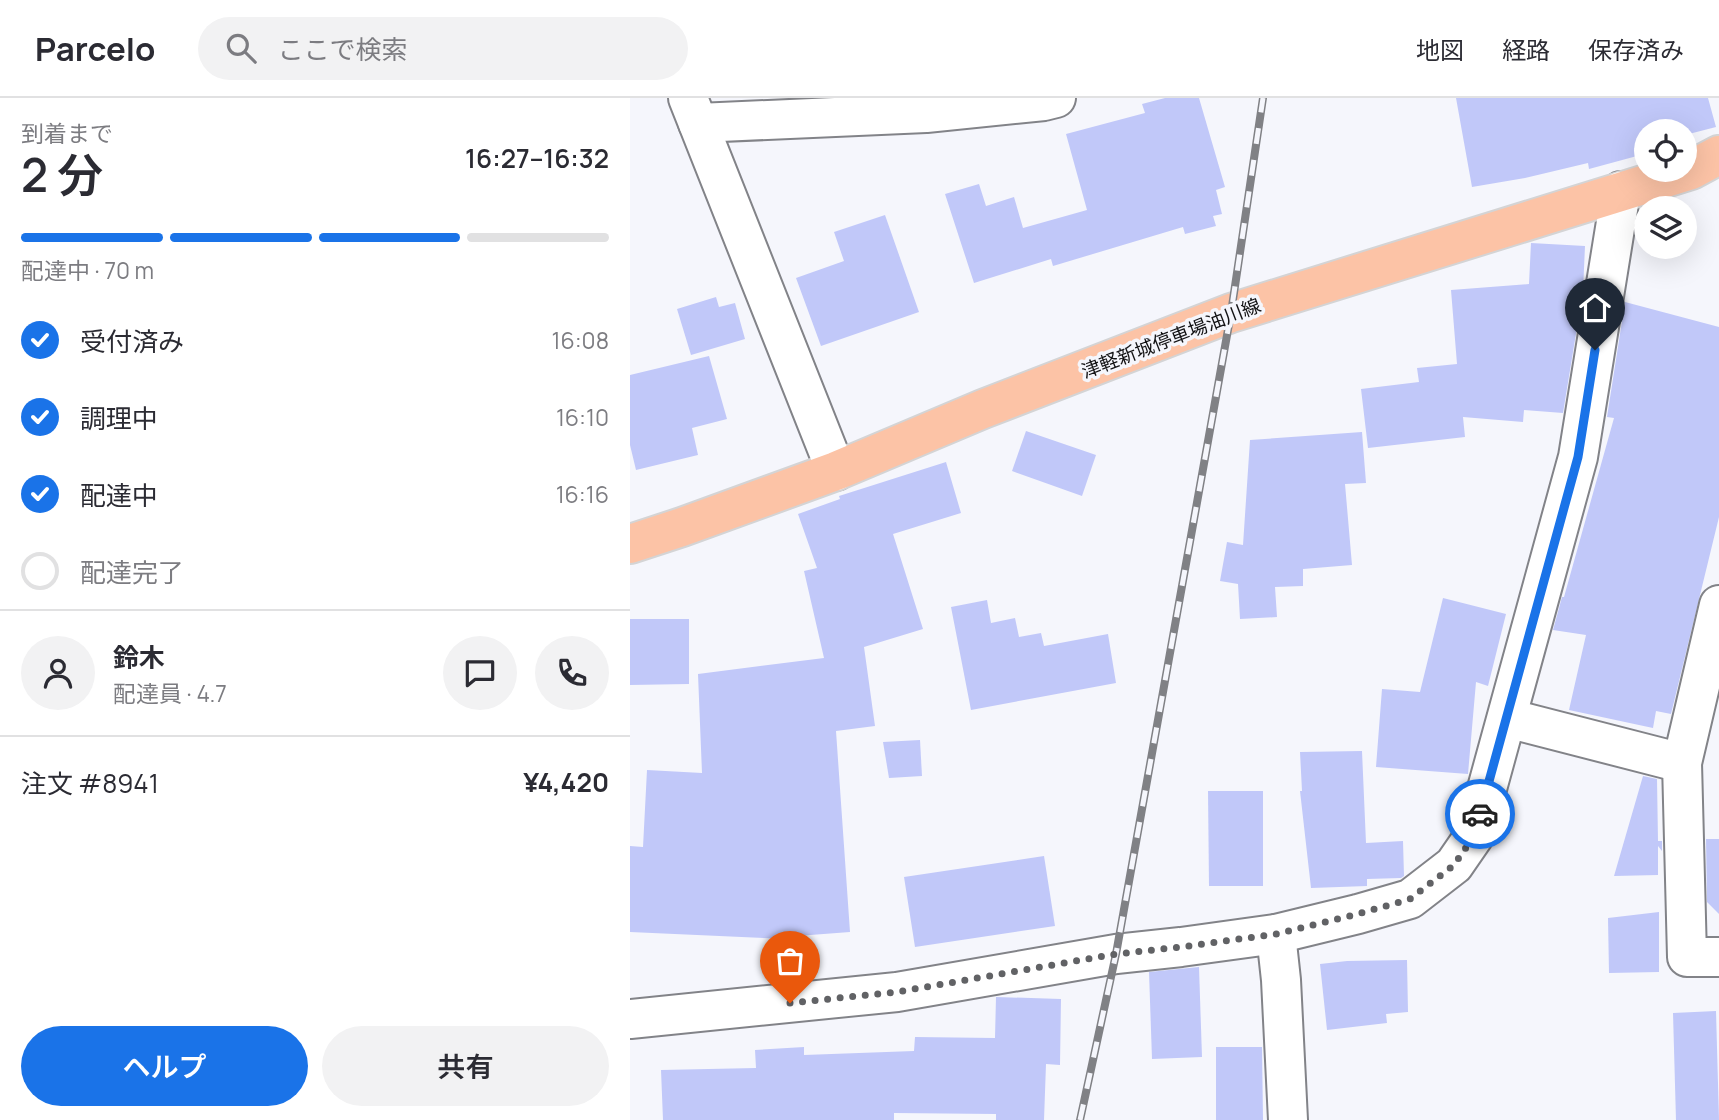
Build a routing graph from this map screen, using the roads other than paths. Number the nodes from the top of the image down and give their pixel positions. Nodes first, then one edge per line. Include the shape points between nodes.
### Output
1 (1056, 98) edge
2 (693, 110) edge
3 (1719, 155) edge
4 (1621, 191) junction
5 (836, 471) junction
6 (630, 544) edge
7 (1719, 606) edge
8 (1507, 718) junction
9 (1682, 763) junction
10 (1276, 934) junction
11 (1719, 957) edge
12 (630, 1019) edge
13 (1288, 1120) edge

1 - 2 street via 926,113
2 - 5 street
3 - 4 main road, 津軽新城停車場油川線 via 1691,170
4 - 5 main road, 津軽新城停車場油川線 via 1231,313
4 - 8 street via 1578,457
5 - 6 main road, 津軽新城停車場油川線
7 - 9 street
8 - 9 street
8 - 10 street via 1474,836 1454,865 1410,899
9 - 11 street via 1687,957
10 - 12 street via 1116,954 897,992
10 - 13 street

